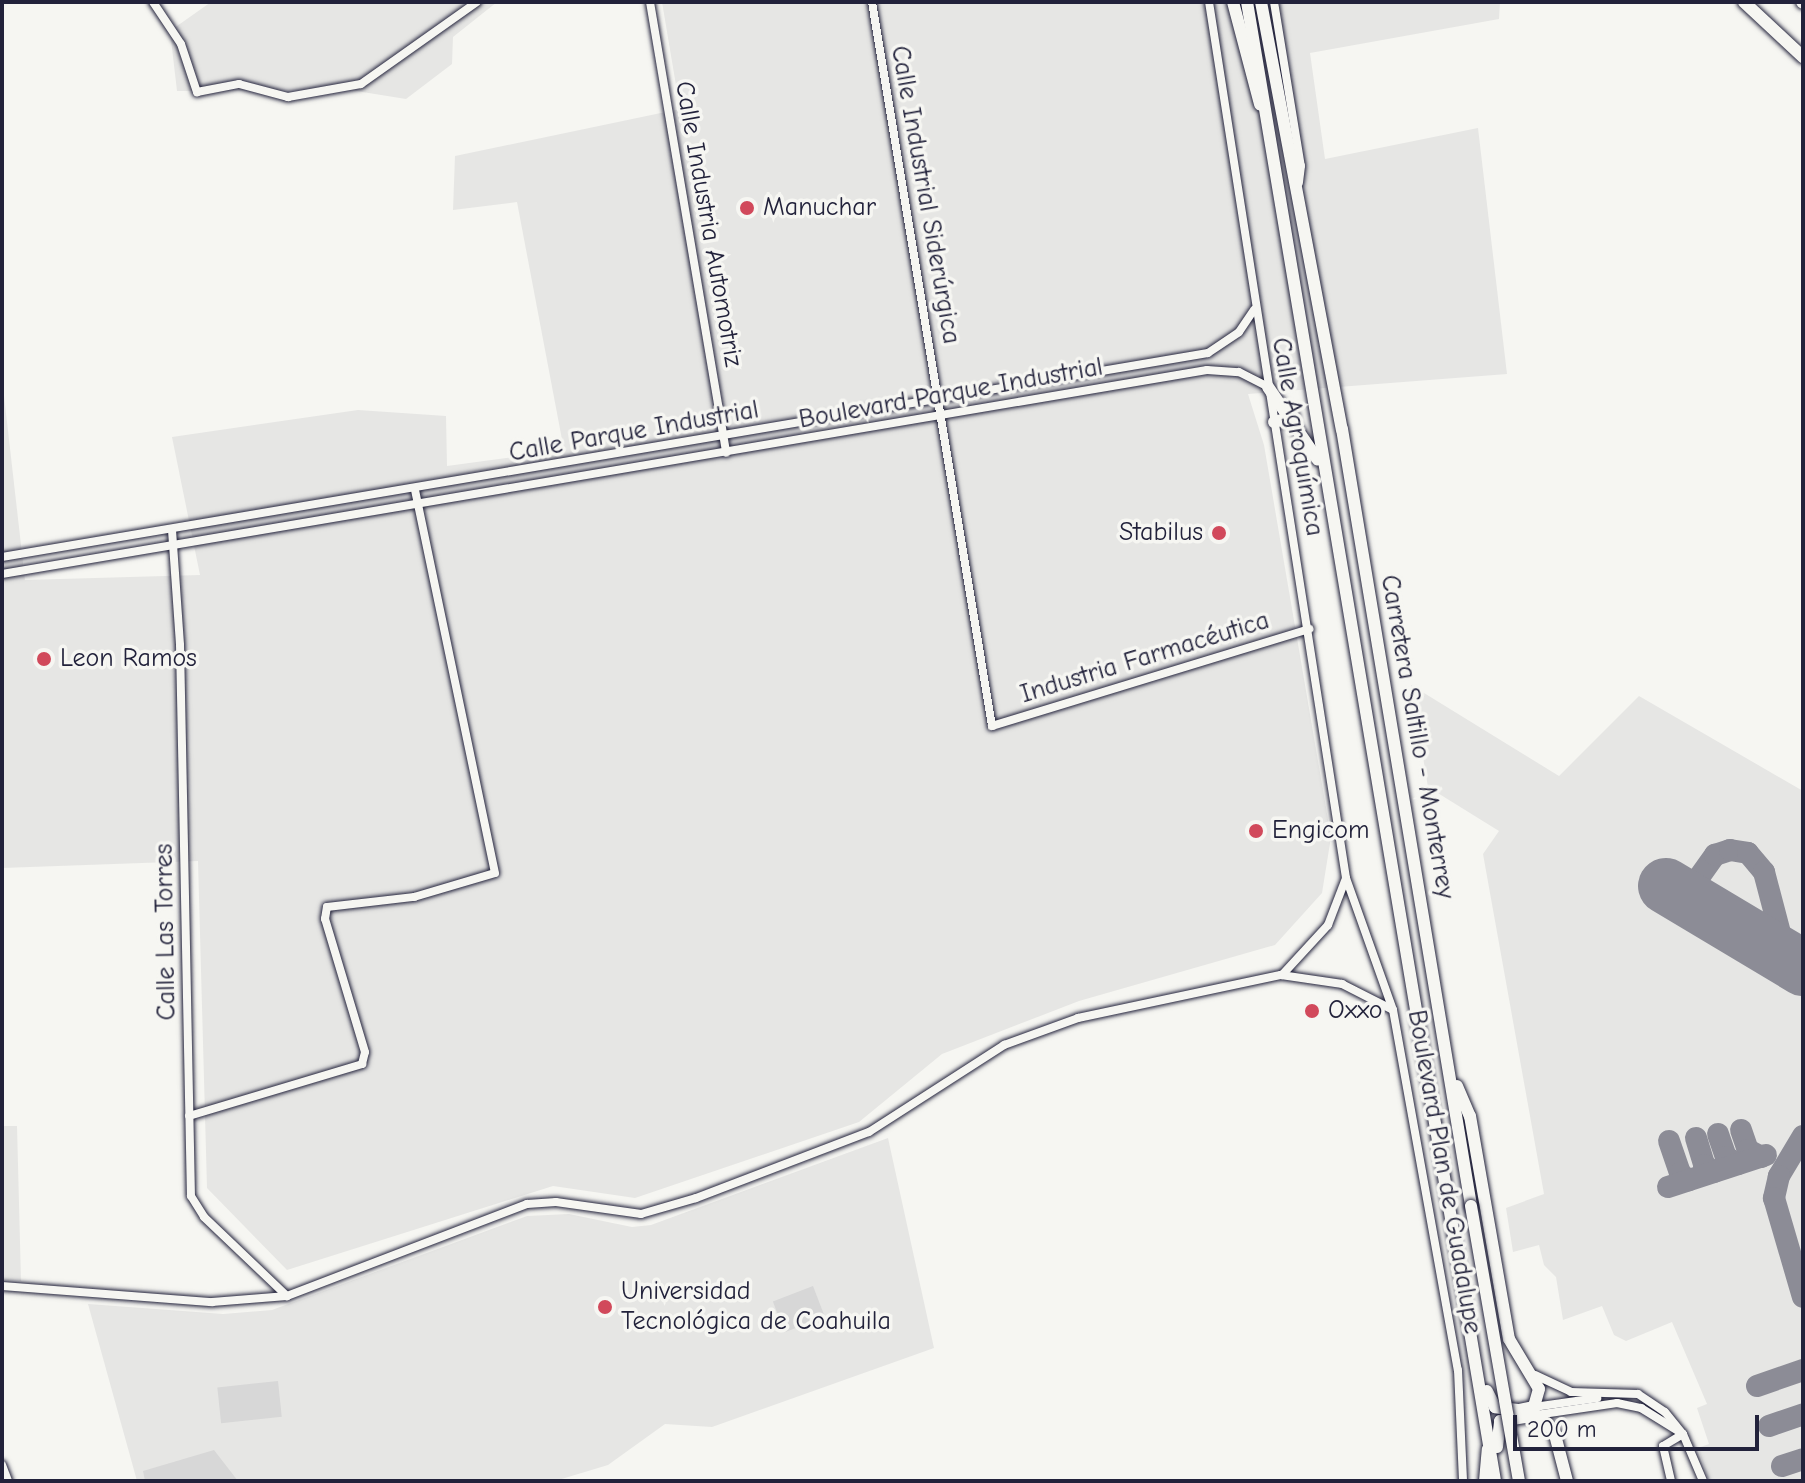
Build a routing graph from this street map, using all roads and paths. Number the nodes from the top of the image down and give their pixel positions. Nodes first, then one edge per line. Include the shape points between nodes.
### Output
1 (153, 2) edge
2 (477, 2) edge
3 (650, 2) edge
4 (872, 2) edge
5 (1209, 2) edge
6 (1233, 2) edge
7 (1247, 2) edge
8 (1261, 2) edge
9 (1274, 2) edge
10 (1744, 2) edge
11 (1803, 57) edge
12 (1264, 110) junction
13 (1299, 183) junction
14 (1255, 309) junction
15 (1190, 356) junction
16 (1133, 366) junction
17 (1193, 372) junction
18 (1074, 375) junction
19 (1135, 382) junction
20 (1268, 387) junction
21 (1076, 391) junction
22 (939, 401) junction
23 (942, 415) junction
24 (1293, 417) junction
25 (1274, 422) junction
26 (724, 437) junction
27 (726, 453) junction
28 (1324, 468) junction
29 (415, 490) junction
30 (417, 504) junction
31 (172, 530) junction
32 (173, 545) junction
33 (2, 557) edge
34 (3, 570) edge
35 (1309, 629) junction
36 (992, 726) joint
37 (1346, 878) junction
38 (1281, 975) junction
39 (1393, 1010) junction
40 (1454, 1081) junction
41 (189, 1116) junction
42 (1450, 1212) junction
43 (2, 1286) edge
44 (287, 1296) junction
45 (1535, 1375) junction
46 (1597, 1398) dead end
47 (1535, 1411) junction
48 (1683, 1434) junction
49 (1488, 1443) junction
50 (2, 1465) edge
51 (8, 1481) edge
52 (1463, 1481) edge
53 (1484, 1481) edge
54 (1495, 1481) edge
55 (1504, 1481) edge
56 (1519, 1481) edge
57 (1567, 1481) edge
58 (1671, 1481) edge
59 (1703, 1481) edge

1 - 2 street via 181,44 200,94 239,84 288,97 341,91 405,55
3 - 26 street, Calle Industria Automotriz
4 - 22 street, Calle Industrial Siderúrgica
5 - 14 street, Calle Agroquímica
6 - 12 highway via 1253,89
7 - 12 highway, Carretera Saltillo - Monterrey
8 - 13 highway, Carretera Saltillo - Monterrey
9 - 13 street via 1301,166
10 - 11 highway
12 - 28 highway, Carretera Saltillo - Monterrey
13 - 40 highway, Carretera Saltillo - Monterrey
14 - 15 street, Calle Parque Industrial via 1218,348
14 - 20 street, Calle Agroquímica
15 - 16 street, Calle Parque Industrial
15 - 17 street
16 - 18 street, Calle Parque Industrial
16 - 19 street
17 - 19 street, Boulevard Parque Industrial
17 - 20 street, Boulevard Parque Industrial via 1227,369
18 - 21 street
18 - 22 street, Calle Parque Industrial
19 - 21 street, Boulevard Parque Industrial
20 - 24 highway
20 - 25 street, Calle Agroquímica
21 - 23 street, Boulevard Parque Industrial
22 - 23 street, Calle Industrial Siderúrgica
22 - 26 street, Calle Parque Industrial
23 - 27 street, Boulevard Parque Industrial
23 - 36 street, Calle Industrial Siderúrgica
24 - 25 highway
24 - 28 highway
25 - 35 street, Calle Agroquímica
26 - 27 street, Calle Industria Automotriz
26 - 29 street, Calle Parque Industrial
27 - 30 street, Boulevard Parque Industrial
28 - 42 highway, Carretera Saltillo - Monterrey
29 - 30 street
29 - 31 street, Calle Parque Industrial
30 - 32 street, Boulevard Parque Industrial
30 - 41 street via 495,873 414,897 331,904 325,919 365,1052 362,1064
31 - 32 street, Calle Las Torres
31 - 33 street, Calle Parque Industrial
32 - 34 street
32 - 41 street, Calle Las Torres via 180,645
35 - 36 street, Industria Farmacéutica
35 - 37 street, Calle Agroquímica
37 - 38 street via 1328,925
37 - 39 street, Boulevard Plan de Guadalupe
38 - 39 street via 1342,984
38 - 44 street via 1154,999 1041,1029 971,1063 869,1132 655,1211 527,1204
39 - 52 street, Boulevard Plan de Guadalupe via 1458,1370
40 - 45 highway via 1470,1116 1509,1339 1520,1363
40 - 56 highway, Carretera Saltillo - Monterrey, bridge
41 - 44 street, Calle Las Torres via 194,1204
42 - 47 highway via 1460,1232 1490,1402 1501,1410
42 - 49 highway, Carretera Saltillo - Monterrey
43 - 44 street via 212,1302
45 - 47 highway
45 - 48 street via 1571,1392 1638,1394 1674,1420
46 - 47 street
47 - 48 street via 1629,1404
47 - 55 highway via 1497,1426
47 - 57 highway via 1554,1431
48 - 58 street via 1663,1446
48 - 59 street
49 - 53 main road
49 - 54 highway, Carretera Saltillo - Monterrey
50 - 51 street

